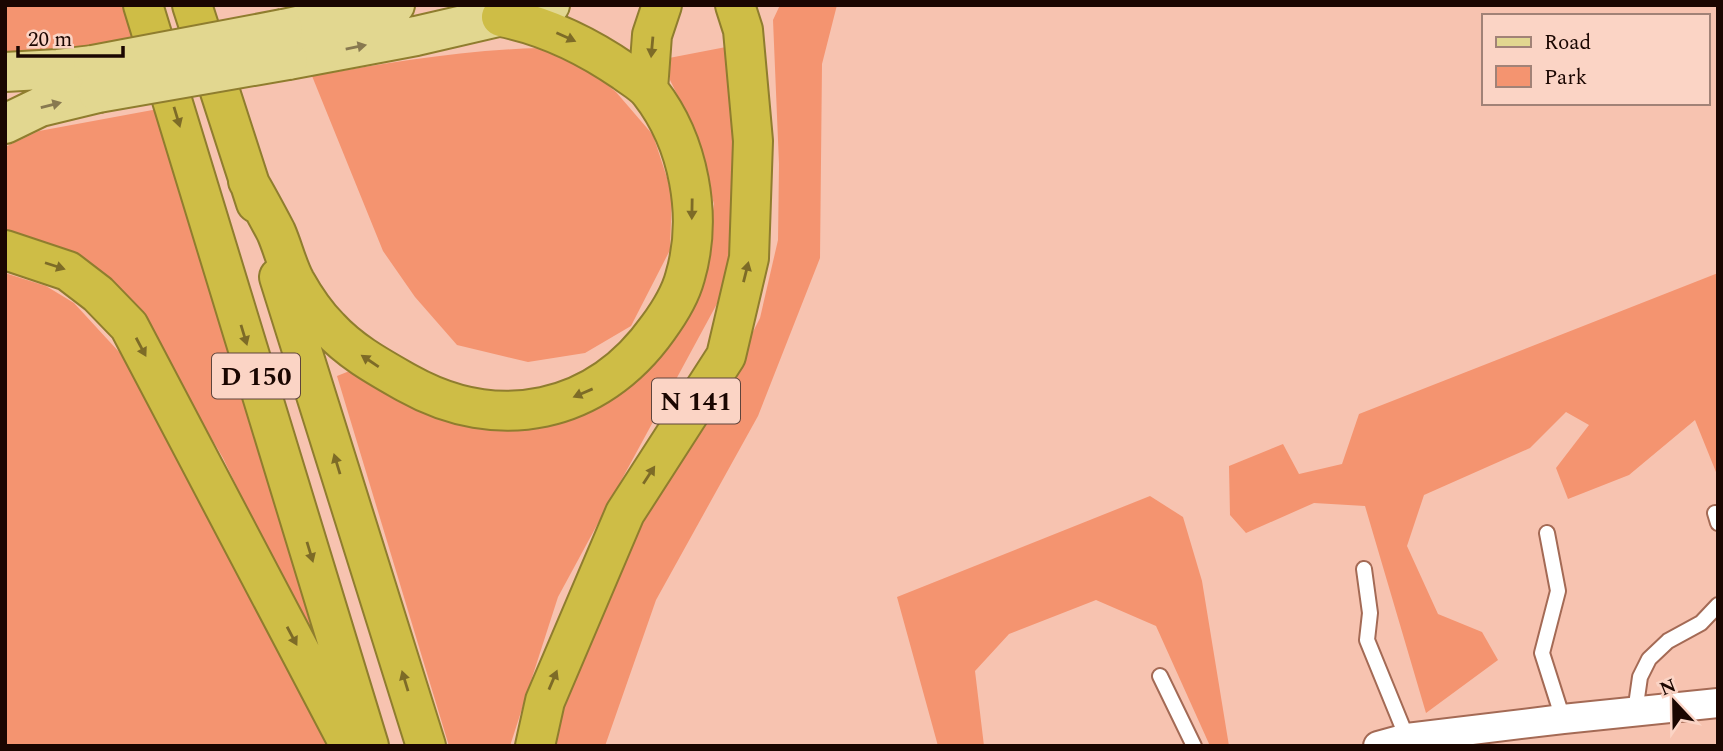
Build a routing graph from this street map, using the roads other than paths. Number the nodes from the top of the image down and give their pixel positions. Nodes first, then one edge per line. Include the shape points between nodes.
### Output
1 (143, 5) edge
2 (192, 5) edge
3 (395, 5) edge
4 (550, 5) edge
5 (662, 5) edge
6 (744, 14) edge
7 (501, 17) junction
8 (286, 44) junction
9 (5, 72) edge
10 (96, 79) junction
11 (648, 89) junction
12 (5, 124) edge
13 (248, 181) junction
14 (5, 250) edge
15 (1547, 533) dead end
16 (1364, 569) dead end
17 (1718, 605) edge
18 (1160, 676) dead end
19 (1718, 703) edge
20 (1635, 712) junction
21 (1563, 719) junction
22 (1408, 738) junction
23 (350, 746) edge
24 (369, 746) edge
25 (426, 746) edge
26 (535, 746) edge
27 (1194, 746) edge
28 (1378, 746) edge

1 -> 24 highway, D 150
2 - 13 highway, D 150
3 - 8 main road
4 - 7 main road
5 -> 11 highway via 652,35
26 -> 6 highway, N 141 via 545,701 625,513 726,356 749,258 753,141
8 -> 7 main road via 416,36
7 -> 11 highway via 533,23 571,39
8 - 10 main road, bridge
9 - 10 main road via 58,69
12 -> 10 main road
11 -> 13 highway via 681,153 692,194 692,238 685,278 672,308 625,366 592,390 559,403 522,411 454,405 368,361 329,328 295,281
25 -> 13 highway, D 150
14 -> 23 highway via 68,271 129,326
15 - 21 lane via 1558,591 1542,653
16 - 22 lane via 1370,613 1367,640
17 - 20 lane via 1701,623 1668,641 1649,659 1640,677
18 - 27 lane
19 - 20 street
20 - 21 street
21 - 22 street
22 - 28 street

